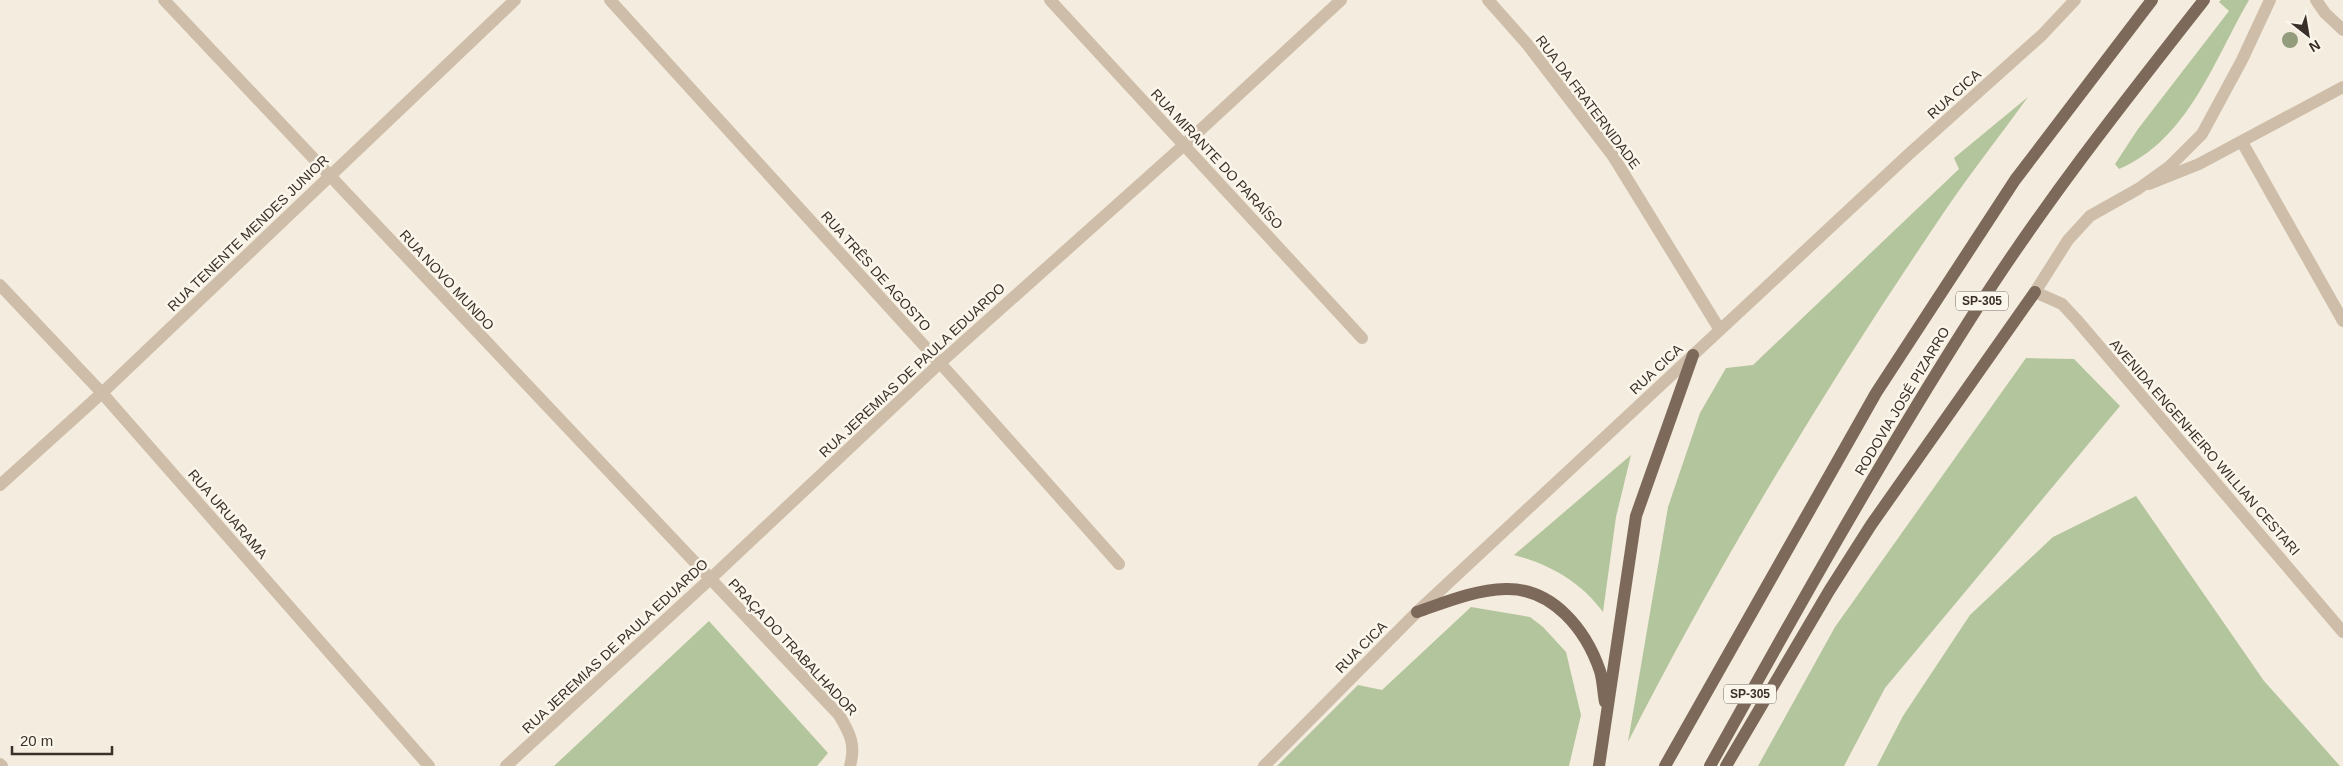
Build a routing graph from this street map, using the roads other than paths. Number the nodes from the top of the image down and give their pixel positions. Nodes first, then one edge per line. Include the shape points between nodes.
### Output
1 (164, 0) edge
2 (515, 0) edge
3 (610, 0) edge
4 (1050, 0) edge
5 (1341, 0) edge
6 (1488, 0) edge
7 (2075, 0) edge
8 (2152, 0) edge
9 (2204, 0) edge
10 (2270, 0) edge
11 (2316, 0) edge
12 (2343, 30) edge
13 (2343, 86) edge
14 (2242, 142) junction
15 (1184, 145) junction
16 (328, 176) junction
17 (2138, 189) junction
18 (0, 285) edge
19 (2035, 292) junction
20 (2343, 321) edge
21 (1720, 330) junction
22 (1362, 338) dead end
23 (1693, 355) junction
24 (940, 363) junction
25 (102, 393) junction
26 (0, 485) edge
27 (1118, 564) dead end
28 (710, 580) junction
29 (1417, 612) junction
30 (2343, 632) edge
31 (1607, 715) junction
32 (429, 766) edge
33 (506, 766) edge
34 (850, 766) edge
35 (1264, 766) edge
36 (1599, 766) edge
37 (1665, 766) edge
38 (1710, 766) edge
39 (1726, 766) edge

1 - 16 street, RUA NOVO MUNDO
2 - 16 street, RUA TENENTE MENDES JUNIOR
3 - 24 street, RUA TRÊS DE AGOSTO
4 - 15 street, RUA MIRANTE DO PARAÍSO
5 - 15 street, RUA JEREMIAS DE PAULA EDUARDO
6 - 21 street, RUA DA FRATERNIDADE via 1527,44 1614,156
7 - 21 street, RUA CICA via 2042,35
8 - 37 main road, RODOVIA JOSÉ PIZARRO via 2016,180 1876,392
9 - 38 main road, RODOVIA JOSÉ PIZARRO / SP-305 via 2124,102 1972,316 1892,446
10 - 17 street via 2202,134 2185,153
11 - 12 street
13 - 14 street
14 - 17 street
14 - 20 street
15 - 22 street, RUA MIRANTE DO PARAÍSO
15 - 24 street, RUA JEREMIAS DE PAULA EDUARDO
16 - 25 street, RUA TENENTE MENDES JUNIOR
16 - 28 street, RUA NOVO MUNDO
17 - 19 street via 2090,216 2068,240
18 - 25 street, RUA URUARAMA
19 - 30 street, AVENIDA ENGENHEIRO WILLIAN CESTARI via 2062,304 2076,319
19 - 39 main road via 1871,525
21 - 23 street, RUA CICA
23 - 29 street, RUA CICA
23 - 31 main road via 1636,516
24 - 27 street, RUA TRÊS DE AGOSTO
24 - 28 street, RUA JEREMIAS DE PAULA EDUARDO
25 - 26 street, RUA TENENTE MENDES JUNIOR
25 - 32 street, RUA URUARAMA
28 - 33 street, RUA JEREMIAS DE PAULA EDUARDO
28 - 34 street, PRAÇA DO TRABALHADOR via 839,715 850,733 854,751
29 - 31 main road via 1469,594 1507,589 1538,595 1563,610 1586,639 1600,673
29 - 35 street, RUA CICA
31 - 36 main road

